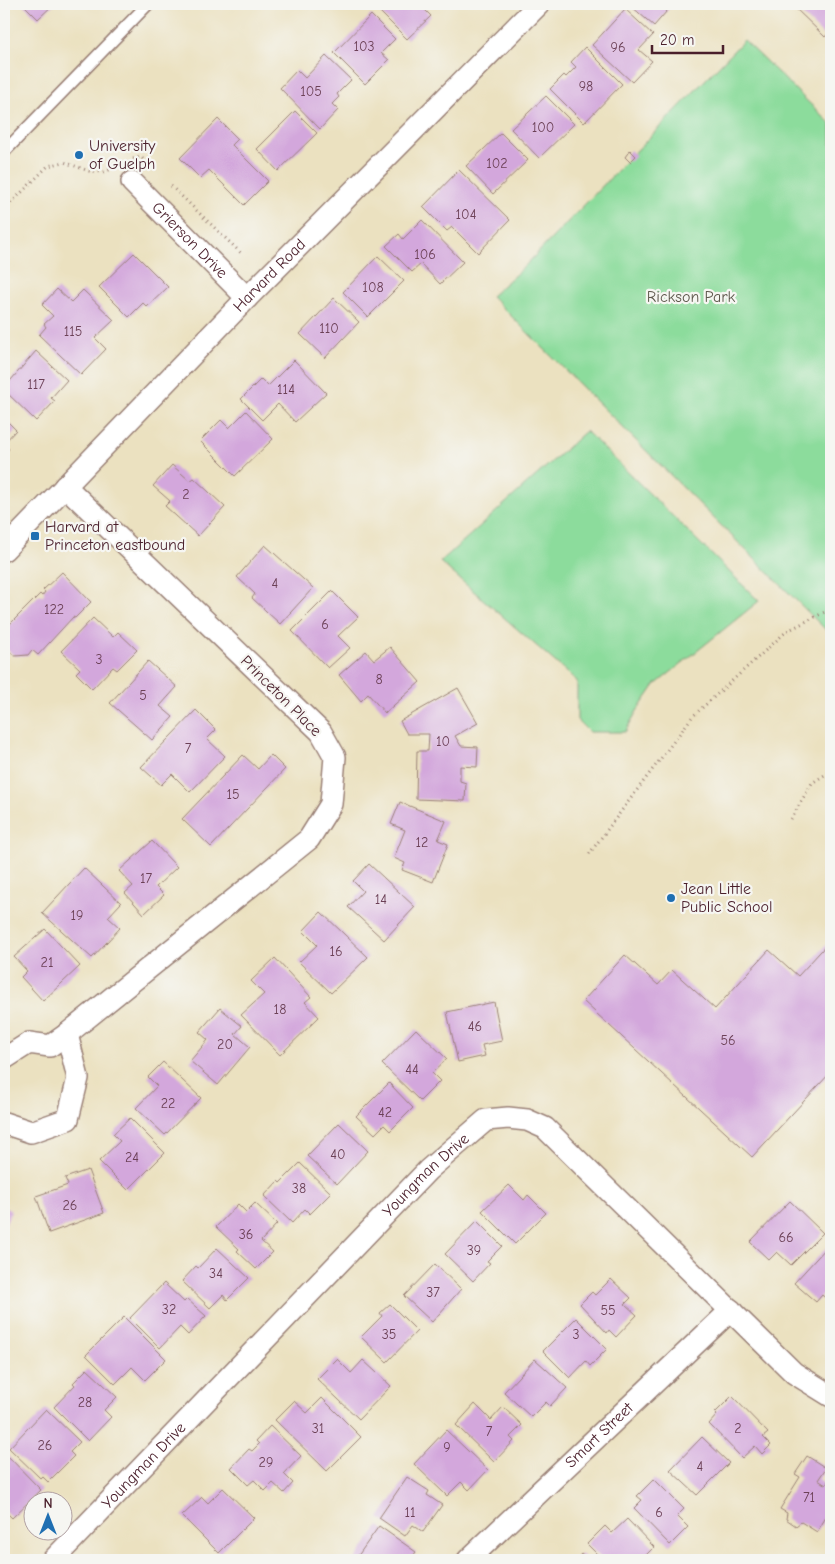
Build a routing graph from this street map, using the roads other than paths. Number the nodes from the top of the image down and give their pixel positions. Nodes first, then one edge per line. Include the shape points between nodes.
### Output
1 (148, 4) edge
2 (539, 4) edge
3 (4, 152) edge
4 (132, 182) dead end
5 (246, 298) junction
6 (65, 486) junction
7 (4, 550) edge
8 (67, 1034) junction
9 (4, 1059) edge
10 (4, 1123) edge
11 (731, 1310) junction
12 (831, 1396) edge
13 (54, 1560) edge
14 (468, 1560) edge

1 - 3 lane
2 - 5 street, Harvard Road
4 - 5 street, Grierson Drive
5 - 6 street, Harvard Road
6 - 7 street, Harvard Road
6 - 8 street, Princeton Place via 321,732 335,757 331,804 309,840
8 - 9 street, Princeton Place via 50,1046 28,1043
8 - 10 street via 78,1078 68,1119 31,1132
11 - 12 street, Youngman Drive via 794,1373
11 - 13 street, Youngman Drive via 545,1128 527,1120 486,1120 428,1170
11 - 14 street, Smart Street

